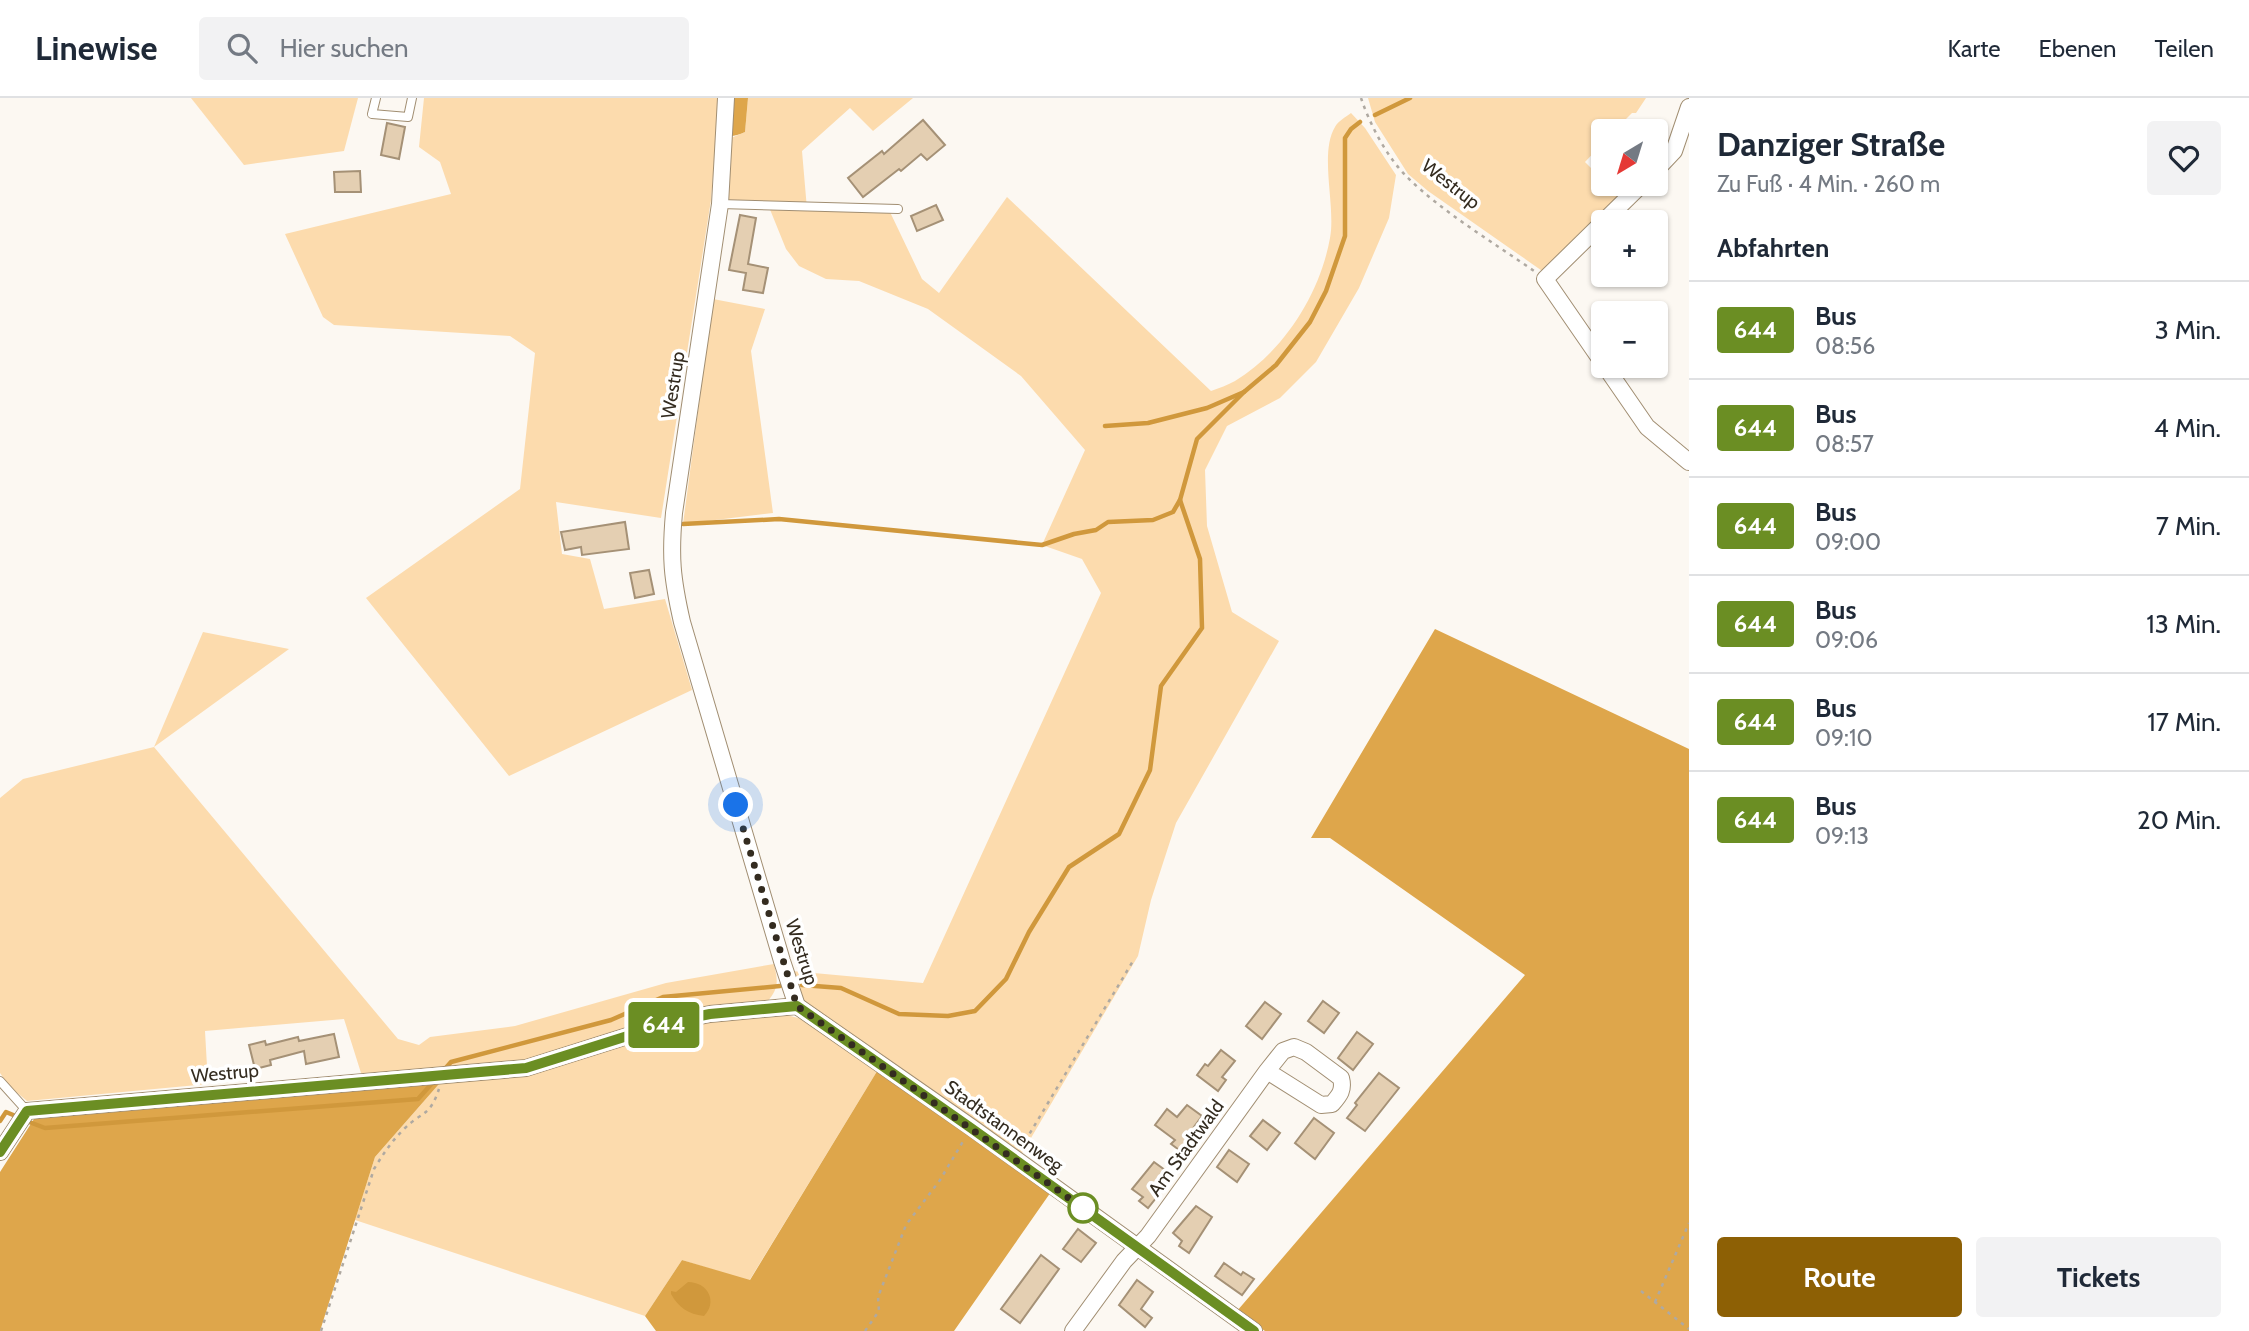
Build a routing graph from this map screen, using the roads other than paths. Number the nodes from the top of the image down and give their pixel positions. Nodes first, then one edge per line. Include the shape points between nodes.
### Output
1 (376, 98) edge
2 (412, 98) edge
3 (726, 98) edge
4 (1689, 107) edge
5 (1668, 157) edge
6 (1630, 196) edge
7 (720, 204) junction
8 (898, 209) dead end
9 (1689, 462) edge
10 (797, 1006) junction
11 (1267, 1072) junction
12 (0, 1081) edge
13 (27, 1111) junction
14 (0, 1152) edge
15 (1136, 1247) junction
16 (1073, 1331) edge
17 (1254, 1331) edge

1 - 2 lane via 372,114 408,117
3 - 7 street, Westrup
4 - 5 street
6 - 9 street via 1545,279 1647,427
7 - 8 lane
7 - 10 street, Westrup via 670,562 682,622
10 - 13 street, Westrup via 675,1021 526,1068
10 - 15 street, Stadtstannenweg
11 - 11 street, Am Stadtwald via 1321,1105 1332,1104 1343,1086 1341,1078 1294,1047 1283,1051
11 - 15 street, Am Stadtwald
12 - 13 lane
13 - 14 street
15 - 16 street, Am Stadtwald
15 - 17 street, Stadtstannenweg

